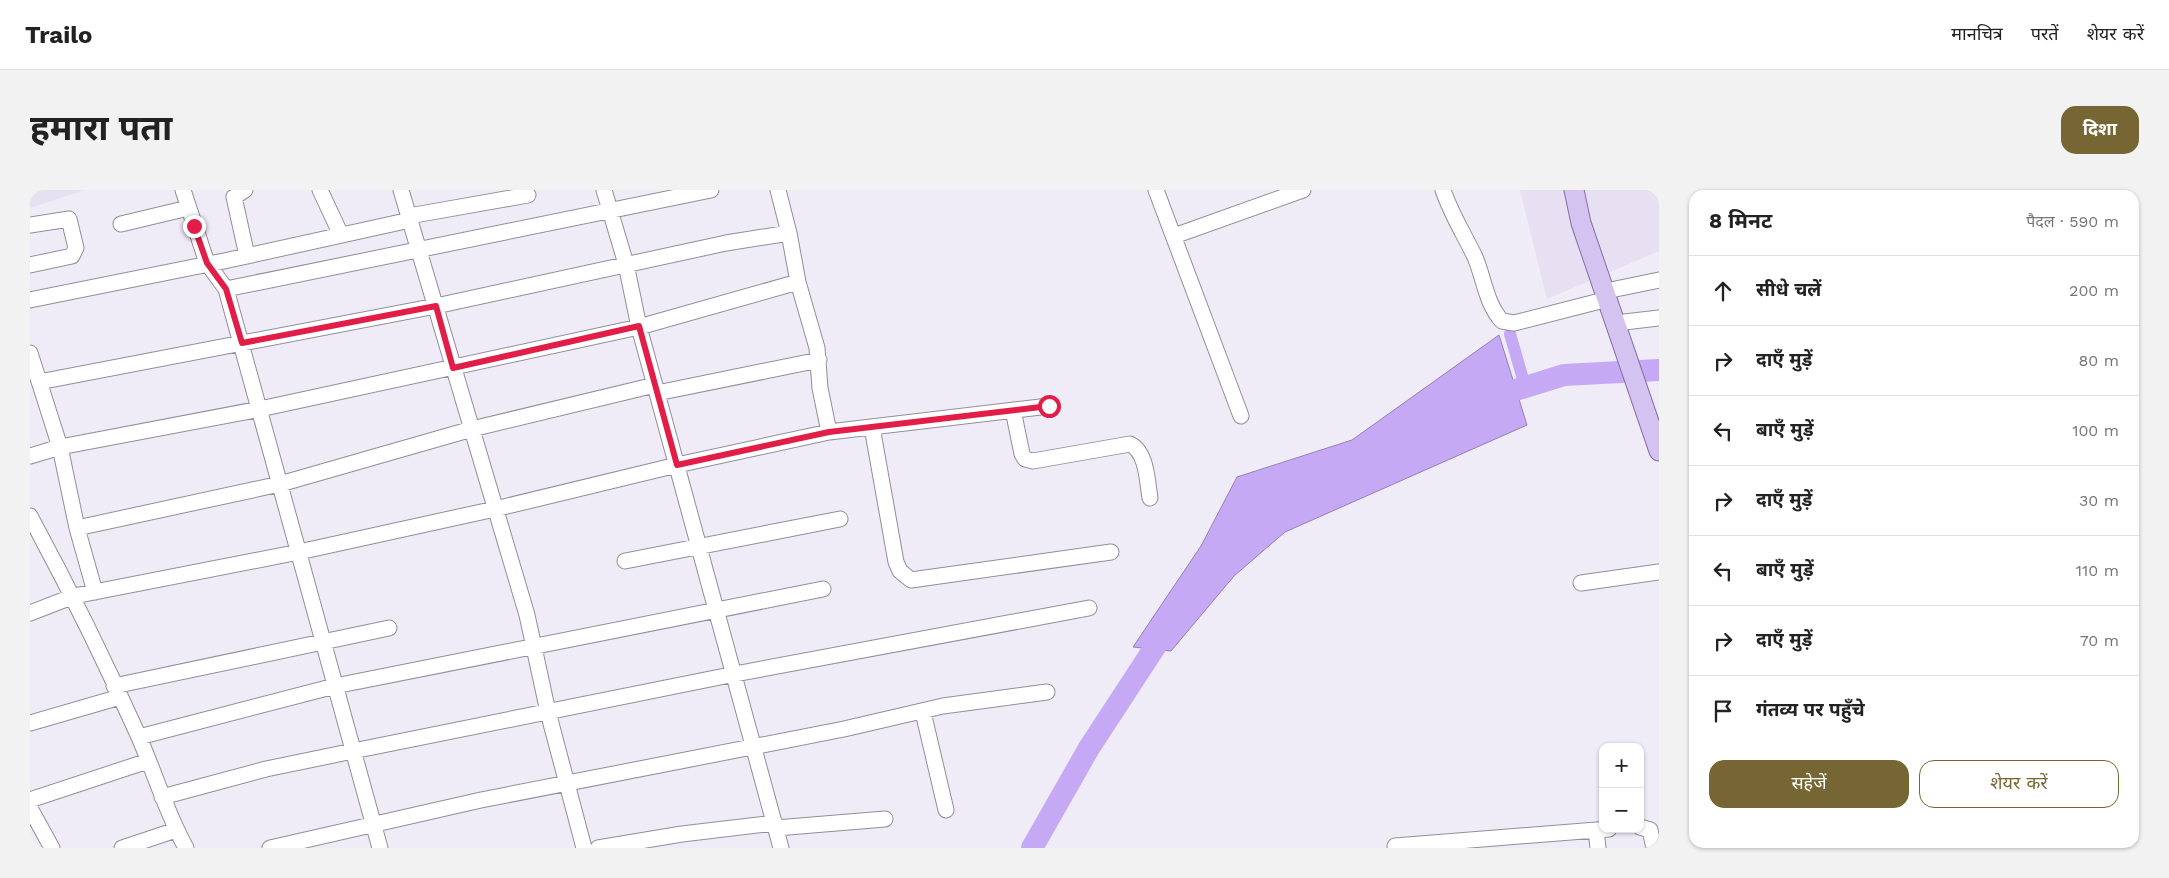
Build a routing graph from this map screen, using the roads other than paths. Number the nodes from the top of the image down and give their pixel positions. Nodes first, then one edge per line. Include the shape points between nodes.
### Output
1 (183, 190) edge
2 (245, 190) edge
3 (320, 190) edge
4 (401, 190) edge
5 (604, 190) edge
6 (711, 190) edge
7 (778, 190) edge
8 (1156, 190) edge
9 (1303, 190) edge
10 (1443, 190) edge
11 (1561, 190) edge
12 (1574, 190) edge
13 (528, 195) dead end
14 (188, 208) junction
15 (611, 210) junction
16 (410, 218) junction
17 (1581, 223) junction
18 (121, 224) dead end
19 (30, 225) edge
20 (789, 233) junction
21 (341, 235) junction
22 (1174, 236) junction
23 (420, 249) junction
24 (247, 256) junction
25 (207, 263) junction
26 (626, 264) junction
27 (30, 265) edge
28 (1659, 280) edge
29 (798, 282) junction
30 (226, 289) junction
31 (1607, 295) junction
32 (30, 300) edge
33 (436, 306) junction
34 (1659, 318) edge
35 (1616, 323) junction
36 (639, 326) junction
37 (242, 343) junction
38 (30, 353) edge
39 (819, 360) junction
40 (453, 368) junction
41 (40, 382) junction
42 (656, 389) junction
43 (1049, 406) dead end
44 (260, 409) junction
45 (1013, 410) junction
46 (1241, 416) dead end
47 (872, 427) junction
48 (472, 429) junction
49 (829, 432) junction
50 (1655, 434) edge
51 (60, 447) junction
52 (30, 456) edge
53 (677, 465) junction
54 (280, 484) junction
55 (1150, 498) dead end
56 (495, 509) junction
57 (30, 516) edge
58 (840, 519) dead end
59 (78, 528) junction
60 (700, 546) junction
61 (299, 552) junction
62 (1111, 552) dead end
63 (625, 561) dead end
64 (1659, 572) edge
65 (1581, 583) dead end
66 (823, 589) dead end
67 (95, 592) junction
68 (74, 596) junction
69 (1088, 608) dead end
70 (717, 610) junction
71 (30, 613) edge
72 (389, 628) dead end
73 (324, 640) junction
74 (532, 645) junction
75 (735, 674) junction
76 (335, 686) junction
77 (117, 691) junction
78 (1047, 692) dead end
79 (548, 712) junction
80 (924, 712) junction
81 (30, 724) edge
82 (139, 737) junction
83 (754, 746) junction
84 (354, 751) junction
85 (148, 761) junction
86 (567, 784) junction
87 (162, 797) junction
88 (30, 800) edge
89 (30, 808) edge
90 (946, 810) dead end
91 (885, 819) dead end
92 (374, 824) junction
93 (776, 826) junction
94 (1644, 828) edge
95 (176, 830) junction
96 (1599, 830) edge
97 (1602, 833) edge
98 (1395, 846) dead end
99 (1434, 846) edge
100 (52, 848) edge
101 (122, 848) edge
102 (186, 848) edge
103 (270, 848) edge
104 (380, 848) edge
105 (584, 848) edge
106 (598, 848) edge
107 (781, 848) edge
108 (1598, 848) edge
109 (1654, 848) edge

1 - 14 street
2 - 24 street via 234,198
3 - 21 street
4 - 16 street
5 - 15 street
6 - 15 street
7 - 20 street
8 - 22 street
9 - 22 street
10 - 31 street via 1452,215 1475,258 1491,303 1502,321 1514,324
11 - 17 main road via 1568,207
12 - 17 main road
13 - 16 street
14 - 18 street
14 - 25 street
15 - 23 street
15 - 26 street
16 - 21 street
16 - 23 street
17 - 31 main road
19 - 27 street via 69,219 76,248 72,256
20 - 26 street
20 - 29 street
21 - 24 street
22 - 46 street
23 - 30 street
23 - 33 street
24 - 25 street
25 - 30 street
25 - 32 street
26 - 33 street
26 - 36 street
28 - 31 street
29 - 36 street
29 - 39 street
30 - 37 street
31 - 35 main road
33 - 37 street
33 - 40 street
34 - 35 street
35 - 50 main road
36 - 40 street
36 - 42 street
37 - 41 street
37 - 44 street
38 - 41 street
39 - 42 street
39 - 49 street via 820,388
40 - 44 street
40 - 48 street
41 - 51 street
42 - 48 street
42 - 53 street
43 - 45 street
44 - 51 street
44 - 54 street
45 - 47 street
45 - 55 street via 1025,459 1033,461 1130,444 1137,448
47 - 49 street
47 - 62 street via 896,562 900,572 911,580
48 - 54 street
48 - 56 street
49 - 53 street
51 - 52 street
51 - 59 street
53 - 56 street
53 - 60 street
54 - 59 street
54 - 61 street
56 - 61 street
56 - 74 street via 527,616
57 - 68 street
58 - 60 street
59 - 67 street
60 - 63 street
60 - 70 street
61 - 67 street
61 - 73 street
64 - 65 street
66 - 70 street
67 - 68 street
68 - 71 street
68 - 77 street
69 - 75 street
70 - 74 street
70 - 75 street
72 - 73 street
73 - 76 street
73 - 77 street
74 - 76 street
74 - 79 street
75 - 79 street
75 - 83 street
76 - 82 street
76 - 84 street
77 - 81 street
77 - 82 street
78 - 80 street via 943,706
79 - 84 street
79 - 86 street
80 - 83 street
80 - 90 street
82 - 85 street
83 - 86 street
83 - 93 street
84 - 87 street via 266,769
84 - 92 street
85 - 87 street
85 - 88 street
86 - 92 street
86 - 105 street
87 - 95 street
89 - 100 street
91 - 93 street
92 - 103 street
92 - 104 street
93 - 106 street via 682,834
93 - 107 street
94 - 109 street via 1650,830
95 - 101 street
95 - 102 street
96 - 99 street
97 - 108 street
98 - 99 street

